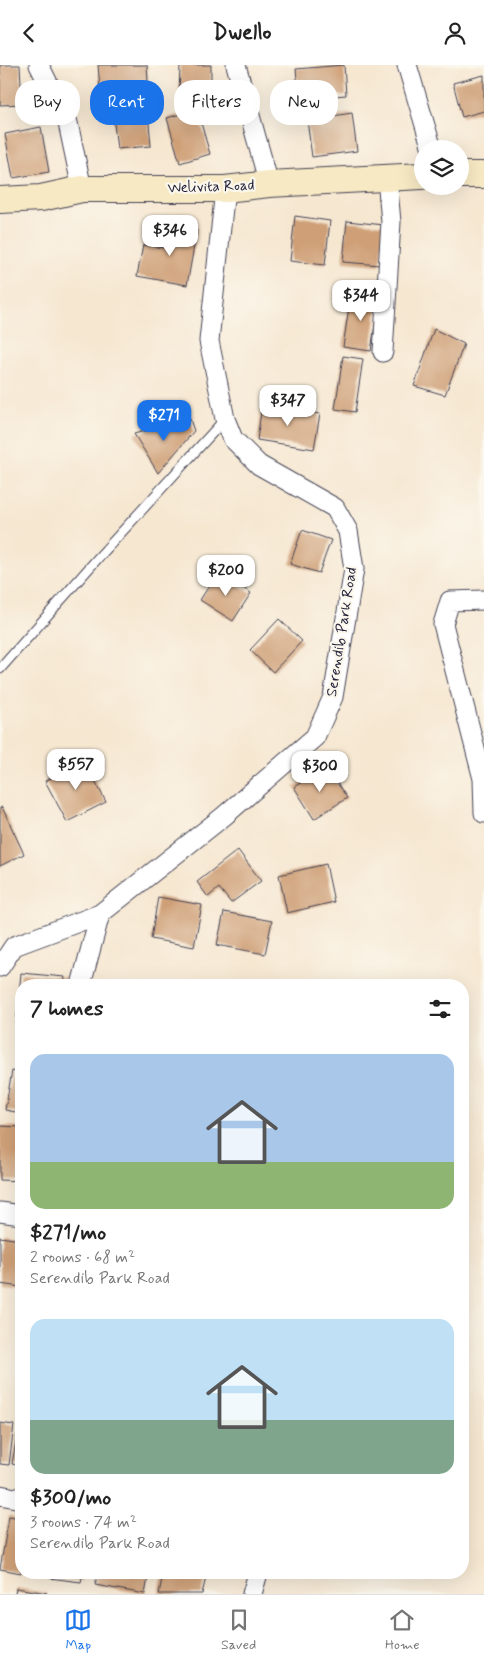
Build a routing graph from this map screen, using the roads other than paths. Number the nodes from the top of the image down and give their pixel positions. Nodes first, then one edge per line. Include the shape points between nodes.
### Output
1 (39, 65) edge
2 (236, 65) edge
3 (407, 65) edge
4 (429, 140) edge
5 (469, 175) edge
6 (484, 175) edge
7 (414, 176) edge
8 (387, 178) junction
9 (269, 185) junction
10 (82, 189) junction
11 (225, 189) junction
12 (0, 200) edge
13 (383, 352) dead end
14 (225, 419) junction
15 (484, 600) edge
16 (0, 669) edge
17 (483, 779) edge
18 (484, 813) edge
19 (100, 914) junction
20 (0, 967) edge
21 (83, 979) edge
22 (0, 1213) edge
23 (15, 1214) edge
24 (0, 1495) edge
25 (15, 1498) edge
26 (256, 1579) edge
27 (252, 1594) edge

1 - 10 street via 68,123
2 - 9 street
3 - 4 street
5 - 6 street
7 - 8 street, Welivita Road
8 - 9 street, Welivita Road
8 - 13 street via 391,222
9 - 11 street, Welivita Road
10 - 11 street, Welivita Road
10 - 12 street, Welivita Road
11 - 14 street, Serendib Park Road via 209,341
14 - 16 lane
14 - 19 street, Serendib Park Road via 233,439 259,465 335,508 348,531 354,569 333,697 315,737 224,816
15 - 17 street via 450,601 443,624
17 - 18 street
19 - 20 street, Serendib Park Road via 14,946
19 - 21 street
22 - 23 street
24 - 25 street
26 - 27 street

